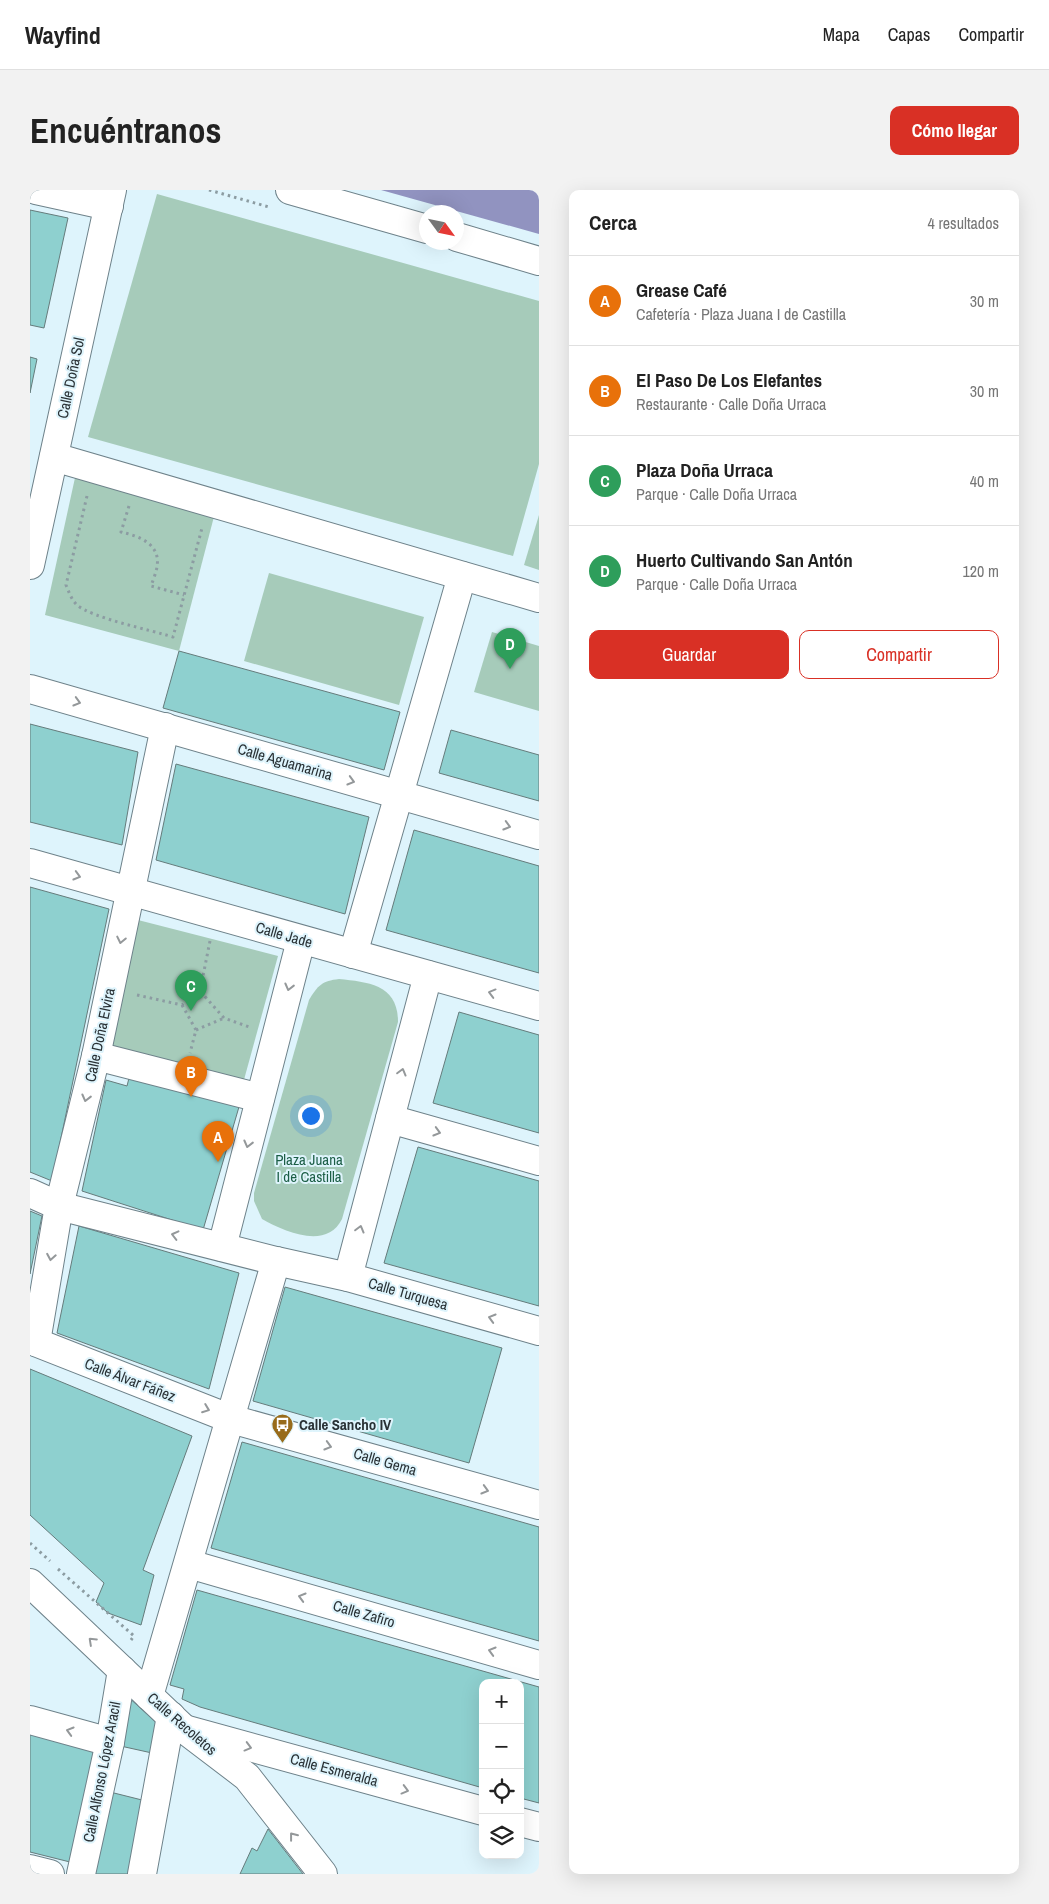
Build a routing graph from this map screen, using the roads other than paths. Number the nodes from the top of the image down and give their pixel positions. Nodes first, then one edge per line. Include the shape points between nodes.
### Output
1 (36, 190) edge
2 (290, 190) edge
3 (110, 198) edge
4 (419, 227) edge
5 (464, 239) edge
6 (539, 260) edge
7 (54, 457) junction
8 (37, 497) edge
9 (30, 565) edge
10 (462, 576) junction
11 (539, 598) edge
12 (30, 689) edge
13 (165, 728) junction
14 (400, 795) junction
15 (539, 835) edge
16 (30, 863) edge
17 (131, 892) junction
18 (301, 940) junction
19 (353, 954) junction
20 (428, 975) junction
21 (539, 1006) edge
22 (96, 1056) junction
23 (260, 1098) junction
24 (390, 1118) junction
25 (539, 1161) edge
26 (30, 1193) edge
27 (59, 1206) junction
28 (222, 1247) junction
29 (276, 1261) junction
30 (348, 1276) junction
31 (539, 1331) edge
32 (33, 1341) edge
33 (231, 1419) junction
34 (539, 1505) edge
35 (189, 1564) junction
36 (30, 1583) edge
37 (539, 1665) edge
38 (122, 1670) junction
39 (149, 1696) junction
40 (30, 1720) edge
41 (178, 1723) junction
42 (110, 1742) junction
43 (479, 1810) edge
44 (524, 1823) edge
45 (539, 1827) edge
46 (30, 1869) edge
47 (50, 1874) edge
48 (81, 1874) edge
49 (142, 1874) edge
50 (323, 1874) edge

1 - 3 street
2 - 4 street
3 - 7 street, Calle Doña Sol
5 - 6 street
7 - 8 street, Calle Doña Sol
7 - 10 street
8 - 9 street, Calle Doña Sol
10 - 11 street
10 - 14 street
12 -> 13 street, Calle Aguamarina
13 -> 14 street, Calle Aguamarina
13 - 17 street, Calle Doña Elvira
14 -> 15 street, Calle Aguamarina
14 - 19 street
16 -> 17 street, Calle Jade
17 - 18 street, Calle Jade
17 -> 22 street, Calle Doña Elvira
18 - 19 street, Calle Jade
18 -> 23 street
19 - 20 street, Calle Jade
21 -> 20 street, Calle Jade
24 -> 20 street
22 - 23 street
22 -> 27 street, Calle Doña Elvira
23 -> 28 street
24 -> 25 street
30 -> 24 street
26 - 27 street
28 -> 27 street
27 -> 32 street, Calle Doña Elvira
28 - 29 street
29 - 30 street, Calle Turquesa
29 - 33 street
31 -> 30 street, Calle Turquesa
32 -> 33 street, Calle Álvar Fáñez
33 -> 34 street, Calle Gema
33 - 35 street
37 -> 35 street, Calle Zafiro
35 - 39 street
38 -> 36 street, Calle Recoletos
38 - 39 street, Calle Recoletos
38 - 42 street, Calle Alfonso López Aracil
39 - 41 street, Calle Recoletos
42 -> 40 street
41 -> 43 street, Calle Esmeralda
41 - 49 street
50 -> 41 street, Calle Recoletos via 247,1777
42 - 48 street, Calle Alfonso López Aracil
44 - 45 street
46 - 47 street

